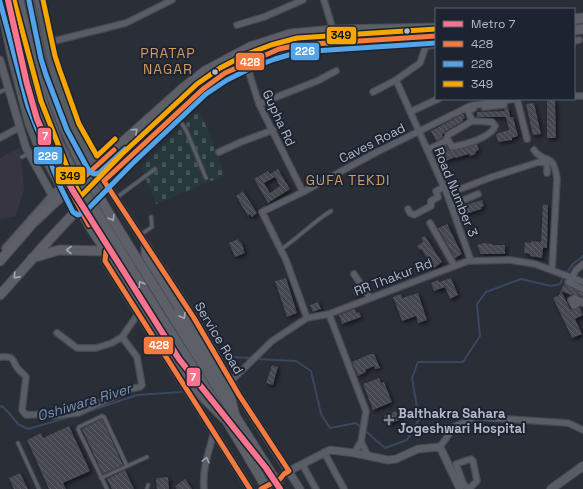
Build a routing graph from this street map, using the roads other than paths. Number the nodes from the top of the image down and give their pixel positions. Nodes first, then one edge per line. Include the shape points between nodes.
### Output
1 (0, 0) edge
2 (7, 0) edge
3 (19, 0) edge
4 (30, 0) edge
5 (36, 0) edge
6 (172, 0) edge
7 (303, 0) edge
8 (324, 0) edge
9 (237, 25) dead end
10 (435, 28) edge
11 (334, 30) junction
12 (430, 40) edge
13 (335, 42) junction
14 (45, 44) junction
15 (21, 52) junction
16 (242, 52) junction
17 (12, 58) junction
18 (0, 60) edge
19 (246, 63) junction
20 (2, 71) edge
21 (336, 71) dead end
22 (396, 80) junction
23 (8, 88) junction
24 (0, 92) edge
25 (373, 92) dead end
26 (436, 100) edge
27 (508, 100) edge
28 (517, 100) edge
29 (259, 104) junction
30 (504, 106) dead end
31 (410, 112) junction
32 (175, 114) junction
33 (472, 121) junction
34 (20, 127) junction
35 (273, 130) junction
36 (418, 131) junction
37 (0, 138) edge
38 (527, 139) dead end
39 (448, 140) junction
40 (427, 150) junction
41 (534, 150) dead end
42 (219, 152) dead end
43 (29, 153) junction
44 (22, 157) dead end
45 (95, 166) junction
46 (155, 169) dead end
47 (547, 173) dead end
48 (206, 178) dead end
49 (104, 181) junction
50 (444, 186) junction
51 (65, 187) junction
52 (303, 192) junction
53 (52, 194) junction
54 (447, 194) junction
55 (478, 194) dead end
56 (116, 198) junction
57 (452, 205) junction
58 (79, 208) junction
59 (408, 209) dead end
60 (331, 210) dead end
61 (151, 217) dead end
62 (430, 223) dead end
63 (140, 235) junction
64 (146, 246) junction
65 (280, 250) junction
66 (106, 251) junction
67 (0, 255) edge
68 (32, 258) junction
69 (0, 261) edge
70 (471, 261) junction
71 (583, 264) edge
72 (454, 265) junction
73 (552, 270) junction
74 (354, 274) dead end
75 (570, 280) junction
76 (122, 281) junction
77 (583, 282) edge
78 (583, 289) edge
79 (0, 295) edge
80 (370, 298) junction
81 (138, 314) junction
82 (329, 314) junction
83 (307, 318) junction
84 (57, 333) dead end
85 (122, 337) junction
86 (0, 357) edge
87 (231, 381) junction
88 (231, 419) junction
89 (583, 430) edge
90 (214, 432) junction
91 (18, 442) dead end
92 (361, 442) junction
93 (440, 447) junction
94 (324, 452) junction
95 (354, 453) junction
96 (368, 456) junction
97 (147, 457) dead end
98 (302, 464) junction
99 (453, 465) junction
100 (127, 466) junction
101 (583, 466) edge
102 (287, 472) junction
103 (101, 478) junction
104 (280, 487) edge
105 (39, 489) edge
106 (107, 489) edge
107 (204, 489) edge
108 (251, 489) edge
109 (261, 489) edge
110 (266, 489) edge
111 (300, 489) edge
112 (316, 489) edge
113 (344, 489) edge
114 (460, 489) edge
115 (468, 489) edge
116 (551, 489) edge

1 - 17 main road
2 - 15 highway
88 -> 3 highway, bridge via 162,317 75,176 44,106
4 -> 88 highway, bridge via 44,72 68,138 96,191 170,312
5 - 14 main road
6 - 14 street via 126,23
7 - 9 street via 264,17
8 - 11 street
10 - 11 main road
11 - 13 street
11 - 16 main road via 290,34
12 - 13 main road
12 - 22 street via 420,63
13 - 19 main road via 279,49
14 - 15 street
14 - 45 main road via 73,127
15 - 17 highway
15 - 51 highway via 34,103
16 - 19 street, Gupha Rd
45 -> 16 main road via 183,88 205,71
17 - 51 main road via 29,123 37,143
18 - 20 street
19 - 29 street, Gupha Rd
19 - 32 main road via 203,89
20 - 23 street
21 - 29 street
22 - 25 street
22 - 31 street, Road Number 3
23 - 24 lane
23 - 34 street
26 - 31 street
27 - 36 street, Caves Road via 470,106
28 - 38 street
29 - 35 street, Gupha Rd
30 - 33 street via 470,109 468,112
31 - 36 street, Road Number 3
32 - 48 lane via 186,130
32 - 49 main road
33 - 39 street via 448,135
33 - 39 street via 492,122 495,127 477,140 454,147
34 - 37 street
34 - 43 street
35 - 42 street
35 - 52 street, Gupha Rd
36 - 40 street, Road Number 3
36 - 52 street, Caves Road
39 - 40 street
40 - 50 street, Road Number 3
41 - 73 street via 553,162 557,179
43 - 44 lane
43 - 53 street
45 - 49 main road
45 - 51 main road
46 - 56 lane
47 - 54 street via 546,163 539,162
49 - 56 street, Service Road
49 - 58 main road
50 - 54 street, Road Number 3
50 - 59 street via 436,191 438,196 432,201 431,206 414,215
51 - 53 street
51 - 58 highway
51 - 69 main road
52 - 65 street, Caves Road via 262,212
53 - 67 street
54 - 57 street, Road Number 3
55 - 57 street
56 - 63 street, Service Road
57 - 70 street, Road Number 3
58 - 66 highway
58 - 68 main road
60 - 65 lane
61 - 63 lane via 152,227
62 - 72 street
63 - 64 street, Service Road
64 - 87 street, Service Road via 194,318
64 -> 88 highway via 146,256 230,396
65 - 83 street, Caves Road
66 -> 68 main road via 59,250
66 - 76 highway
68 -> 79 main road
70 - 72 street, RR Thakur Rd
70 - 73 street, RR Thakur Rd via 510,260
71 - 75 street
72 - 80 street, RR Thakur Rd
73 - 75 street, RR Thakur Rd
74 - 80 street
75 - 77 street, RR Thakur Rd
75 - 78 street
76 - 81 street
76 - 88 highway via 199,393
80 - 82 street, RR Thakur Rd
81 - 85 street
81 - 90 street
82 - 83 street, RR Thakur Rd
82 - 92 street via 366,411
83 - 87 street, RR Thakur Rd via 272,341
84 - 85 street via 77,348 96,348
85 - 86 street via 137,357 142,385 124,390 78,413 26,415 22,410 26,377 18,370 13,359 9,356
87 - 102 street, Service Road
88 - 104 highway, bridge
88 - 110 highway, bridge
89 - 93 street via 568,422 476,417 454,427
107 -> 90 street via 205,464
90 - 108 street
91 - 105 lane
92 - 95 street
92 - 96 street
93 - 96 street via 418,448 396,459 388,460
93 - 99 street
94 - 95 street via 330,450
94 - 98 street
94 - 113 street
95 - 96 street
97 - 100 lane
98 - 102 street
98 - 112 street
99 - 114 street
99 - 115 street
99 - 115 street via 470,459 473,461 477,481
100 - 103 lane
100 - 103 lane via 102,416 78,429
101 - 116 main road
102 - 108 street via 278,474
102 - 109 street via 280,479
102 - 111 street, Service Road
103 - 106 lane

